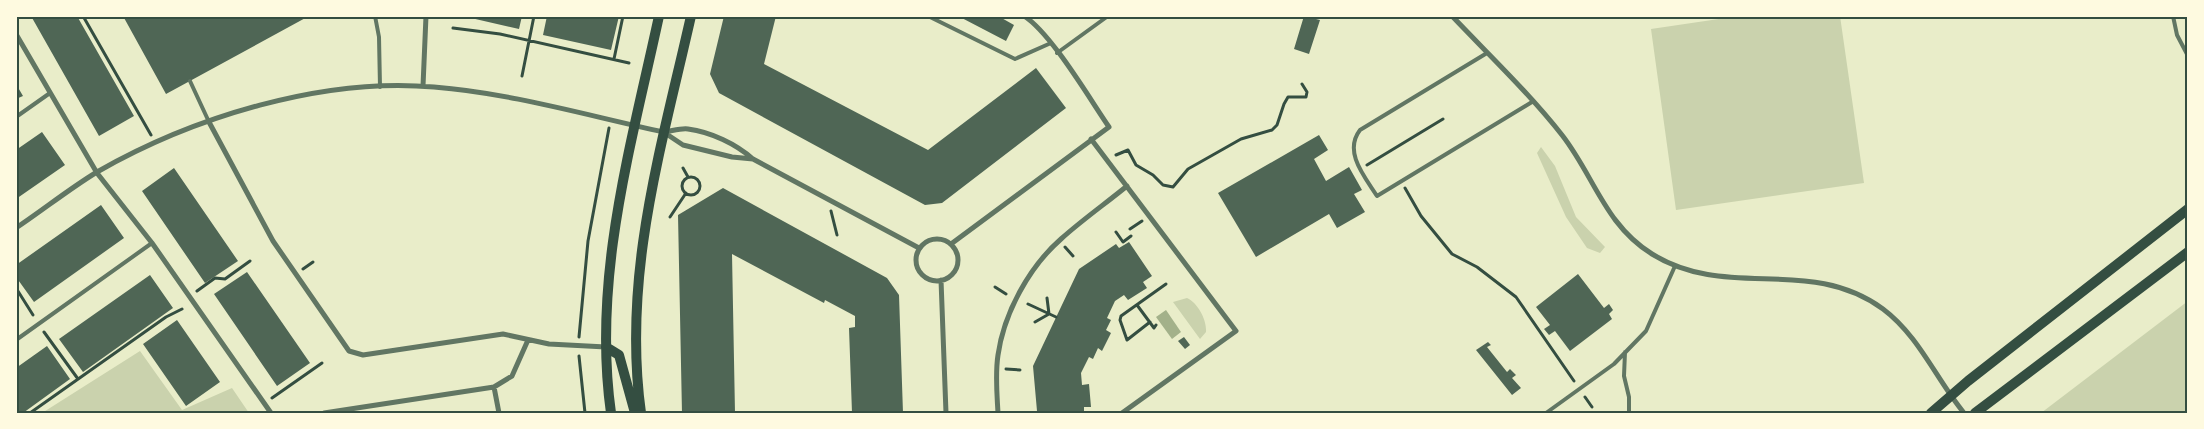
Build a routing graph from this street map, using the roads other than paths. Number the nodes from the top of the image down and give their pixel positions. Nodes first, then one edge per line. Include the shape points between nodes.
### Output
1 (375, 16) edge
2 (426, 16) edge
3 (659, 16) edge
4 (690, 16) edge
5 (928, 16) edge
6 (1024, 16) edge
7 (1108, 16) edge
8 (1452, 16) edge
9 (2173, 16) edge
10 (16, 34) edge
11 (1051, 43) junction
12 (1057, 53) junction
13 (1487, 53) junction
14 (2188, 56) edge
15 (190, 81) dead end
16 (423, 86) junction
17 (380, 88) junction
18 (50, 93) junction
19 (1532, 102) junction
20 (16, 117) edge
21 (209, 122) junction
22 (636, 126) junction
23 (664, 132) junction
24 (1091, 139) junction
25 (753, 159) junction
26 (97, 173) junction
27 (1127, 186) junction
28 (2188, 209) edge
29 (16, 228) edge
30 (152, 243) junction
31 (951, 244) junction
32 (919, 248) junction
33 (2188, 252) edge
34 (1676, 266) junction
35 (941, 280) junction
36 (16, 340) edge
37 (528, 340) junction
38 (606, 347) junction
39 (1625, 352) junction
40 (494, 387) junction
41 (1949, 395) junction
42 (271, 413) edge
43 (324, 413) edge
44 (499, 413) edge
45 (611, 413) edge
46 (635, 413) edge
47 (641, 413) edge
48 (946, 413) edge
49 (998, 413) edge
50 (1122, 413) edge
51 (1546, 413) edge
52 (1629, 413) edge
53 (1930, 413) edge
54 (1964, 413) edge
55 (1975, 413) edge

1 - 17 lane via 379,36
2 - 16 street
3 - 22 main road
4 - 23 main road
5 - 11 lane via 1015,59
6 - 11 street
7 - 12 lane
8 - 13 street
9 - 14 lane
10 - 18 street
11 - 12 street
12 - 24 street via 1109,127
13 - 19 street
13 - 19 lane via 1360,130 1353,143 1353,151 1377,196
15 - 21 lane
16 - 17 street
16 - 22 street via 503,98
17 - 21 street via 297,97
18 - 20 lane
18 - 26 street
19 - 34 street via 1563,136 1619,226 1652,254
21 - 26 street via 156,143
21 - 37 street via 273,241 350,351 363,355 503,334
22 - 23 street
22 - 38 main road via 610,257
23 - 25 street via 683,145
23 - 25 street via 687,128 735,144
23 - 47 main road via 637,284 636,350
24 - 27 street
24 - 31 street
25 - 32 street
26 - 29 street
26 - 30 street
27 - 49 street via 1060,240 1044,256 1026,283 1004,329 998,356
27 - 50 street via 1236,331
28 - 41 main road
30 - 36 lane
30 - 42 street
31 - 32 street via 938,238 930,239
31 - 35 street via 958,262 952,274
32 - 35 street via 917,268 927,278
33 - 55 main road
34 - 39 lane via 1646,331
34 - 41 street via 1718,278 1798,278 1826,283 1857,294 1883,309 1908,334
35 - 48 street
37 - 38 street
37 - 40 street via 512,376
38 - 45 main road
38 - 46 main road via 619,355
39 - 51 lane via 1614,364
39 - 52 lane via 1624,376
40 - 43 street
40 - 44 street
41 - 53 main road
41 - 54 street

